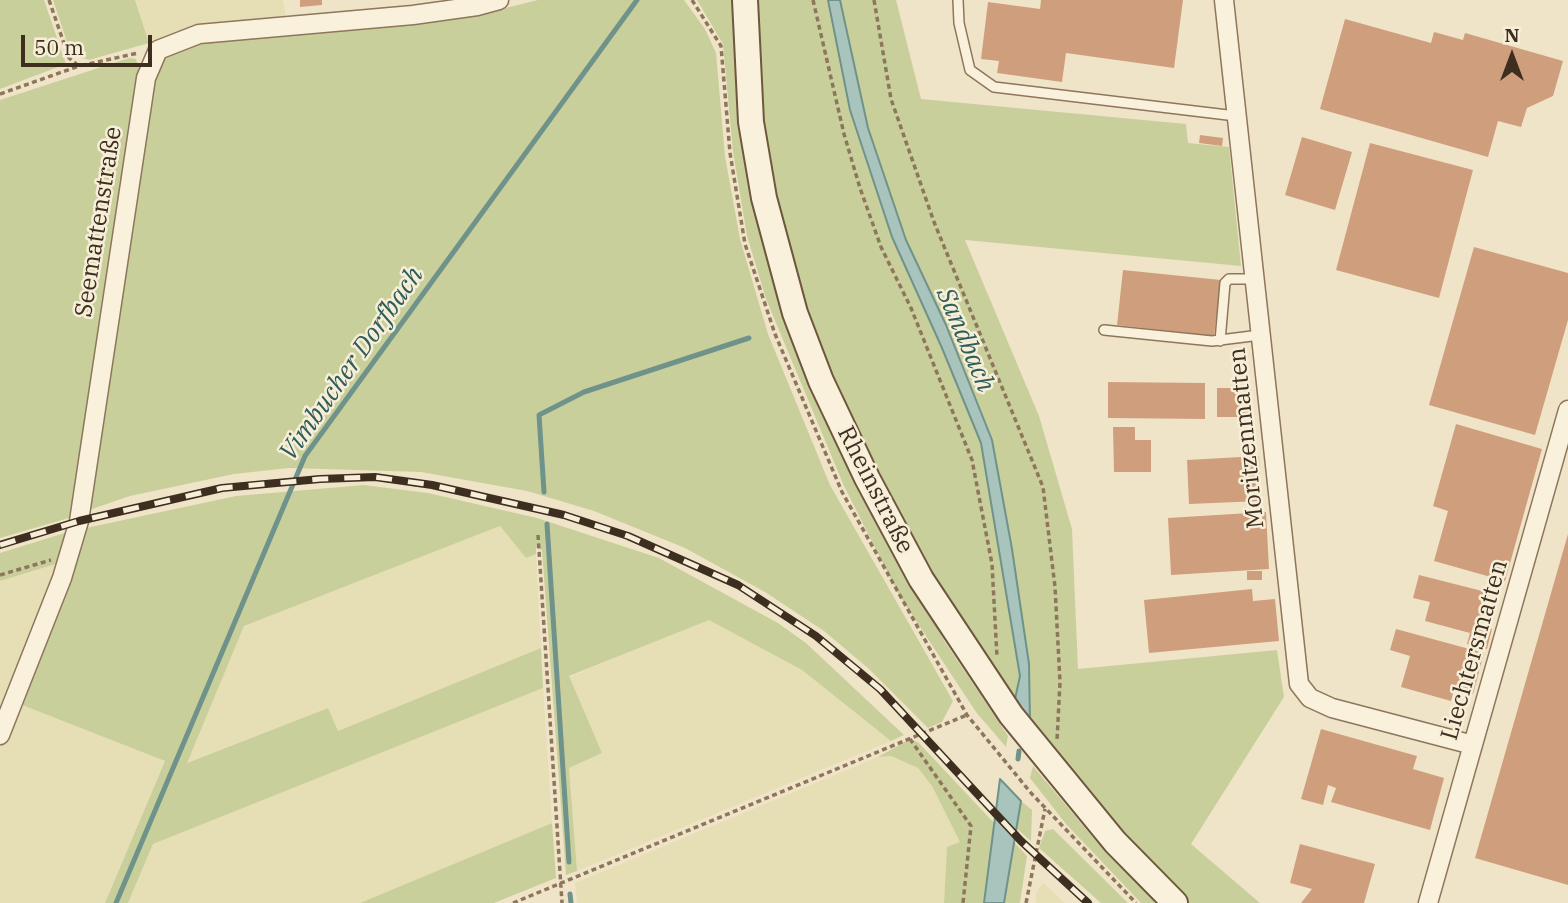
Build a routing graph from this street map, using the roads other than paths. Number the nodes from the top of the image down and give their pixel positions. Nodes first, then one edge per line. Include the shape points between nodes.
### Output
1 (499, 0) edge
2 (745, 0) edge
3 (958, 0) edge
4 (1224, 0) edge
5 (476, 3) edge
6 (1236, 116) junction
7 (1254, 279) junction
8 (1104, 330) dead end
9 (1260, 335) junction
10 (1220, 341) junction
11 (1568, 410) edge
12 (0, 735) edge
13 (1473, 745) junction
14 (1175, 903) edge
15 (1427, 903) edge

1 - 5 street
2 - 14 street, Rheinstraße via 749,100 760,173 796,313 821,381 867,478 921,579 986,681 1046,761
3 - 6 lane via 970,70 995,87
4 - 6 street, Moritzenmatten
5 - 12 street, Seemattenstraße via 199,34 158,50 146,78 79,521
6 - 7 street, Moritzenmatten
7 - 9 street, Moritzenmatten
7 - 10 lane via 1225,283
8 - 10 lane
9 - 10 lane
9 - 13 street, Moritzenmatten via 1299,684 1310,698 1332,708
11 - 13 street, Liechtersmatten
13 - 15 street, Liechtersmatten

